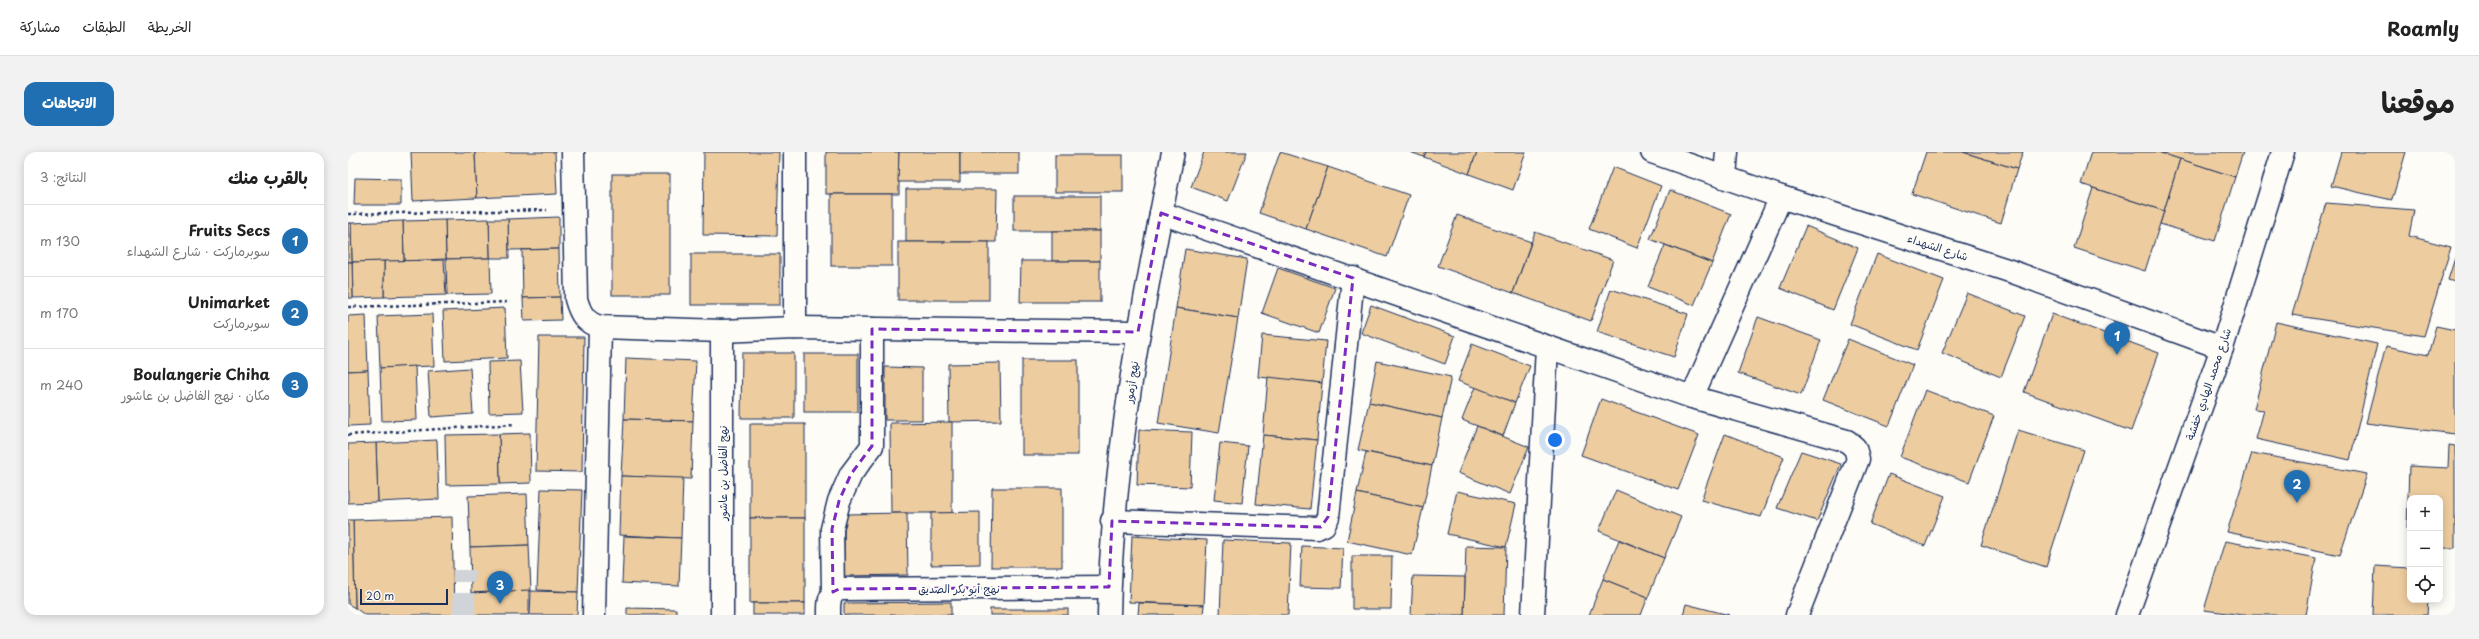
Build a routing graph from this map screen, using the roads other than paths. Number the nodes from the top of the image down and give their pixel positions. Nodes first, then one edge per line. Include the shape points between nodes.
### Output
1 (573, 152) edge
2 (795, 152) edge
3 (1173, 152) edge
4 (1652, 152) edge
5 (1727, 152) edge
6 (2283, 152) edge
7 (1725, 177) junction
8 (1781, 196) junction
9 (1161, 212) junction
10 (1353, 278) junction
11 (600, 328) junction
12 (795, 328) junction
13 (872, 329) junction
14 (722, 331) junction
15 (1138, 332) junction
16 (1547, 347) junction
17 (2222, 348) junction
18 (1692, 397) junction
19 (1112, 521) junction
20 (1109, 587) junction
21 (833, 592) junction
22 (594, 615) edge
23 (722, 615) edge
24 (829, 615) edge
25 (1108, 615) edge
26 (1533, 615) edge
27 (1797, 615) edge
28 (2127, 615) edge

1 - 11 street via 576,298 587,322
2 - 12 street
3 - 9 street, نهج أزمور
4 - 7 street, شارع الشهداء
5 - 7 street
6 - 17 street, شارع محمد الهادي خفشة
7 - 8 street, شارع الشهداء
8 - 17 street, شارع الشهداء via 2010,270
8 - 18 street
9 - 10 street
9 - 15 street, نهج أزمور
10 - 16 street
10 - 19 street via 1328,517 1324,525 1317,528
11 - 14 street
11 - 22 street
12 - 13 street
12 - 14 street
13 - 15 street
13 - 21 street via 872,446 851,474 839,501 832,529
14 - 23 street, نهج الفاضل بن عاشور
15 - 19 street, نهج أزمور
16 - 18 street
16 - 26 street
17 - 28 street, شارع محمد الهادي خفشة
18 - 27 street via 1847,441 1855,448 1858,459
19 - 20 street, نهج أزمور
20 - 21 street, نهج أبو بكر الصديق via 839,589
20 - 25 street, نهج أزمور
21 - 24 street via 829,599

